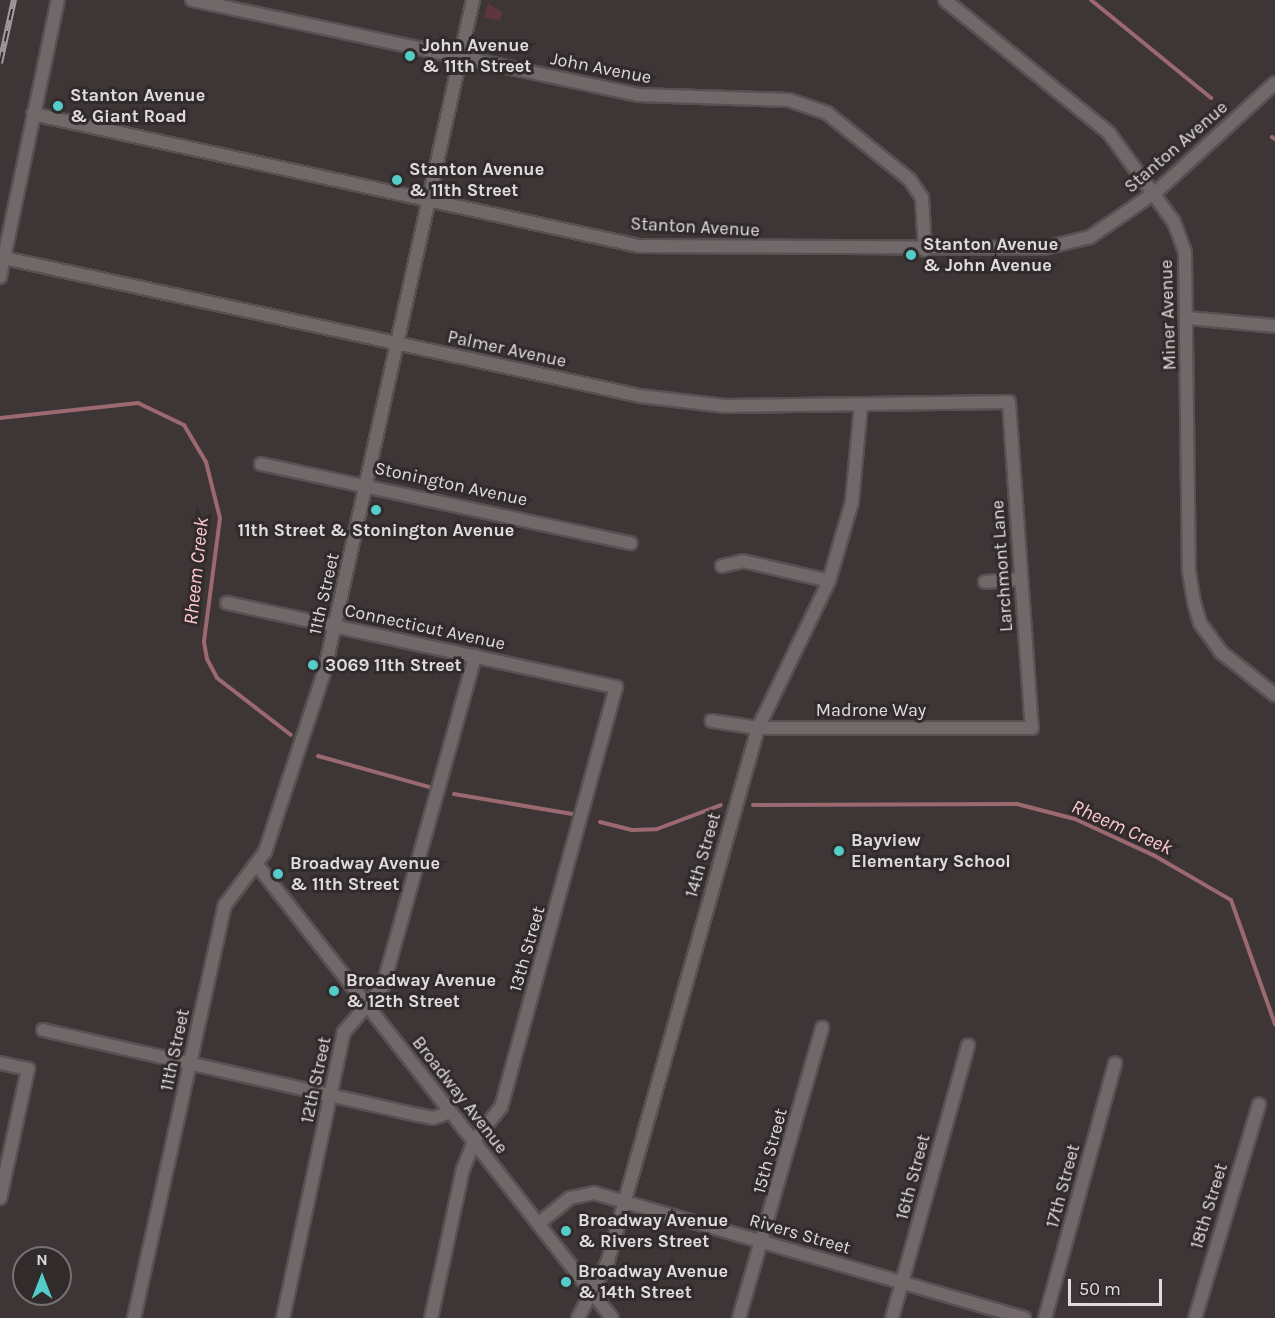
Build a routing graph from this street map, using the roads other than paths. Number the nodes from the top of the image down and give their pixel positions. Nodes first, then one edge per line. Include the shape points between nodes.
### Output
1 (58, 0) edge
2 (192, 0) edge
3 (472, 0) edge
4 (945, 0) edge
5 (460, 57) junction
6 (1275, 83) edge
7 (33, 114) junction
8 (1156, 192) junction
9 (430, 201) junction
10 (925, 250) junction
11 (4, 258) junction
12 (0, 277) edge
13 (1188, 318) junction
14 (1275, 326) edge
15 (399, 345) junction
16 (1009, 402) joint
17 (861, 405) junction
18 (261, 464) dead end
19 (368, 484) junction
20 (632, 543) dead end
21 (722, 566) dead end
22 (1020, 579) junction
23 (829, 581) junction
24 (986, 582) dead end
25 (227, 603) dead end
26 (335, 626) junction
27 (475, 656) junction
28 (616, 687) joint
29 (1275, 695) edge
30 (712, 721) dead end
31 (758, 728) junction
32 (1032, 728) joint
33 (258, 866) junction
34 (369, 1007) junction
35 (822, 1028) dead end
36 (43, 1030) dead end
37 (968, 1045) dead end
38 (191, 1062) junction
39 (1115, 1063) dead end
40 (0, 1064) edge
41 (332, 1093) junction
42 (1258, 1104) dead end
43 (450, 1112) junction
44 (474, 1141) junction
45 (0, 1198) edge
46 (623, 1201) junction
47 (538, 1224) junction
48 (763, 1242) junction
49 (903, 1282) junction
50 (591, 1292) junction
51 (135, 1318) edge
52 (283, 1318) edge
53 (431, 1318) edge
54 (578, 1318) edge
55 (612, 1318) edge
56 (739, 1318) edge
57 (892, 1318) edge
58 (1024, 1318) edge
59 (1045, 1318) edge
60 (1195, 1318) edge

1 - 7 street
2 - 5 street, John Avenue
3 - 5 street, 11th Street
4 - 8 street, Miner Avenue via 1109,133
5 - 9 street, 11th Street
5 - 10 street, John Avenue via 638,95 789,100 827,113 910,180 922,198
6 - 8 street, Stanton Avenue
7 - 9 street, Stanton Avenue
7 - 11 street
8 - 10 street, Stanton Avenue via 1090,237 1044,248
8 - 13 street, Miner Avenue via 1185,252
9 - 10 street, Stanton Avenue via 639,246
9 - 15 street, 11th Street
11 - 12 street
11 - 15 street, Palmer Avenue
13 - 14 street
13 - 29 street, Miner Avenue via 1189,571 1194,602 1200,623 1221,652
15 - 17 street, Palmer Avenue via 640,396 725,406
15 - 19 street, 11th Street
16 - 17 street, Palmer Avenue
16 - 22 street, Larchmont Lane
17 - 23 street, 14th Street via 852,502
18 - 19 street, Stonington Avenue
19 - 20 street, Stonington Avenue
19 - 26 street, 11th Street
21 - 23 street via 743,561
22 - 24 street
22 - 32 street, Larchmont Lane
23 - 31 street, 14th Street
25 - 26 street, Connecticut Avenue
26 - 27 street, Connecticut Avenue
26 - 33 street, 11th Street
27 - 28 street, Connecticut Avenue
27 - 34 street, 12th Street via 383,986
28 - 44 street, 13th Street via 501,1107
30 - 31 street, Madrone Way
31 - 32 street, Madrone Way
31 - 46 street, 14th Street
33 - 34 street, Broadway Avenue
33 - 38 street, 11th Street via 230,893 225,905
34 - 41 street, 12th Street via 344,1032
34 - 43 street, Broadway Avenue
35 - 48 street, 15th Street
36 - 38 street
37 - 49 street, 16th Street
38 - 41 street
38 - 51 street, 11th Street
39 - 59 street, 17th Street
40 - 45 street via 28,1069
41 - 43 street via 432,1118
41 - 52 street, 12th Street
42 - 60 street, 18th Street
43 - 44 street, Broadway Avenue
44 - 47 street, Broadway Avenue
44 - 53 street, 13th Street via 463,1170
46 - 47 street, Rivers Street via 594,1193 570,1198
46 - 48 street, Rivers Street
46 - 50 street, 14th Street via 608,1261
47 - 50 street, Broadway Avenue
48 - 49 street, Rivers Street
48 - 56 street, 15th Street
49 - 57 street, 16th Street
49 - 58 street, Rivers Street
50 - 54 street, 14th Street
50 - 55 street, Broadway Avenue

